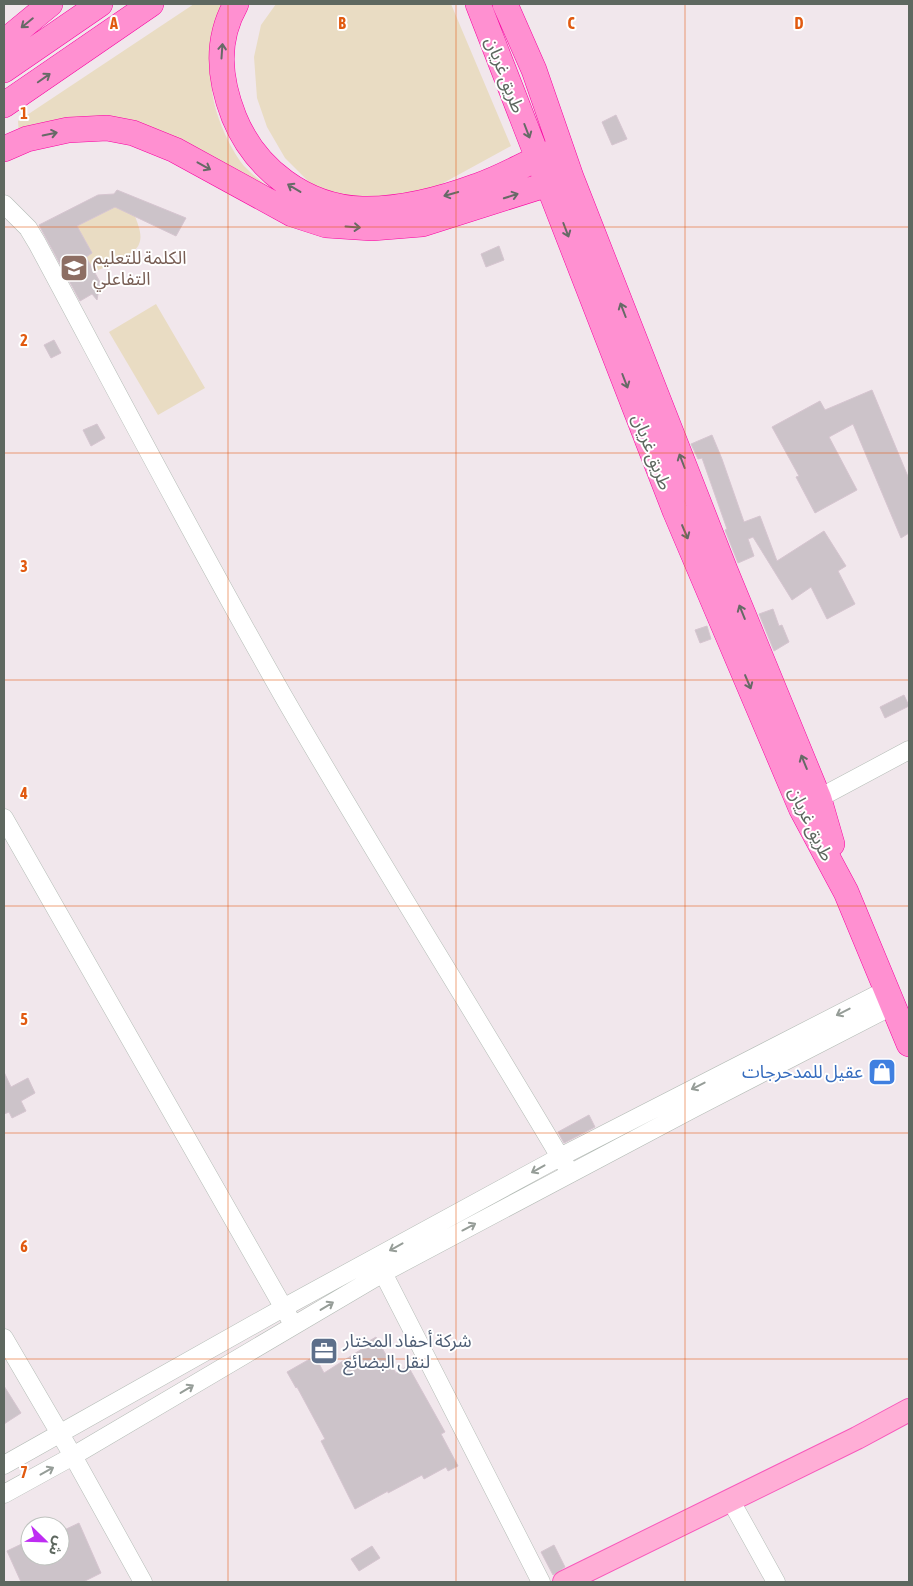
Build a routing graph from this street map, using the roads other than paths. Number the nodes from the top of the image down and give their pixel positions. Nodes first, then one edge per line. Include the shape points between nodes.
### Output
1 (50, 4) edge
2 (100, 4) edge
3 (151, 4) edge
4 (236, 4) edge
5 (478, 4) edge
6 (505, 4) edge
7 (525, 4) edge
8 (4, 42) edge
9 (4, 70) edge
10 (534, 70) junction
11 (4, 105) edge
12 (4, 149) edge
13 (560, 149) junction
14 (537, 158) junction
15 (560, 181) junction
16 (4, 204) edge
17 (909, 750) edge
18 (810, 803) junction
19 (4, 818) edge
20 (889, 998) junction
21 (909, 1044) edge
22 (560, 1157) junction
23 (571, 1173) junction
24 (379, 1265) junction
25 (284, 1308) junction
26 (294, 1326) junction
27 (4, 1338) edge
28 (909, 1410) edge
29 (60, 1433) junction
30 (73, 1456) junction
31 (4, 1465) edge
32 (4, 1494) edge
33 (731, 1501) junction
34 (143, 1582) edge
35 (540, 1582) edge
36 (564, 1582) edge
37 (776, 1582) edge

1 -> 8 highway
2 - 9 highway
11 -> 3 highway
14 -> 4 highway via 478,186 411,205 363,209 342,207 308,196 280,179 261,162 247,144 226,97 221,49 228,18
5 -> 14 highway, طريق غريان
6 - 10 highway, طريق غريان
7 - 10 highway
10 - 13 highway, طريق غريان
12 -> 15 highway via 27,139 68,130 106,128 134,133 175,150 292,214 326,224 372,228 422,224
13 - 14 highway
13 - 15 highway, طريق غريان
14 - 15 highway, طريق غريان
15 - 18 highway, طريق غريان via 675,510
16 - 22 street via 28,228 37,243 282,694
17 - 18 street
18 - 20 highway, طريق غريان
19 - 25 street
20 - 21 highway, طريق غريان
20 -> 22 street
20 - 23 street via 711,1099
22 - 23 street
22 -> 24 street
24 -> 23 street
24 - 25 street
26 -> 24 street
24 - 35 street
25 - 26 street
25 - 29 street
30 -> 26 street
27 - 29 street
28 - 33 main road
29 - 30 street
29 - 31 street
32 -> 30 street
30 - 34 street
33 - 36 main road
33 - 37 street

